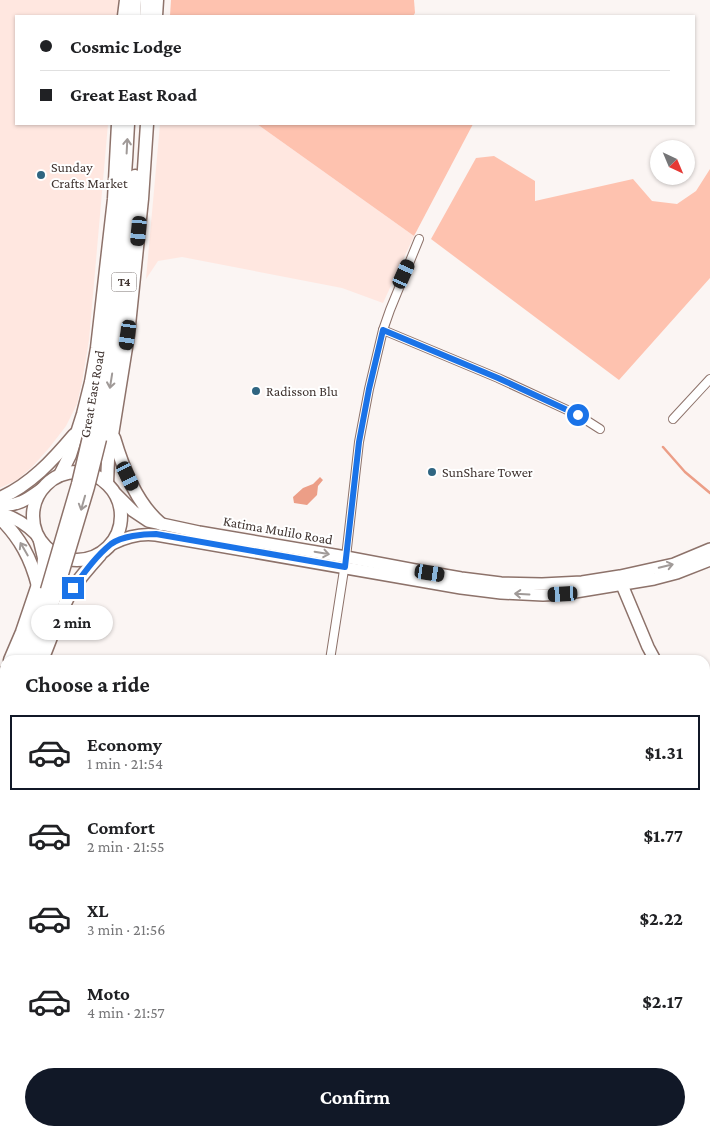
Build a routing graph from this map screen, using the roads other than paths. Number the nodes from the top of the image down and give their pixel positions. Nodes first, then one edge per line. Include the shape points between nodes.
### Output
1 (126, 0) edge
2 (135, 0) edge
3 (147, 0) edge
4 (157, 0) edge
5 (124, 15) edge
6 (134, 15) edge
7 (146, 15) edge
8 (156, 15) edge
9 (118, 125) edge
10 (128, 125) edge
11 (139, 125) edge
12 (147, 125) edge
13 (419, 240) dead end
14 (383, 330) junction
15 (710, 379) edge
16 (673, 419) dead end
17 (600, 429) dead end
18 (77, 431) junction
19 (113, 436) junction
20 (95, 438) junction
21 (60, 475) junction
22 (107, 483) junction
23 (43, 488) junction
24 (116, 494) junction
25 (0, 498) edge
26 (0, 505) edge
27 (0, 513) edge
28 (0, 518) edge
29 (161, 524) junction
30 (39, 538) junction
31 (112, 544) junction
32 (710, 550) edge
33 (102, 553) junction
34 (710, 560) edge
35 (346, 562) junction
36 (621, 580) junction
37 (47, 590) junction
38 (12, 655) edge
39 (22, 655) edge
40 (31, 655) edge
41 (44, 655) edge
42 (331, 655) edge
43 (652, 655) edge

1 - 5 main road
2 - 6 main road
3 - 7 main road
4 - 8 main road
9 - 18 main road, Great East Road / T4 via 114,198 97,348
20 -> 10 main road, Great East Road / T4 via 123,208
11 -> 20 main road, Great East Road / T4 via 118,333
12 - 19 main road, Great East Road / T4 via 129,325
13 - 14 street
14 - 17 street via 507,382 578,415
14 - 35 street via 359,442
15 - 16 street
18 - 21 main road, Great East Road / T4
18 - 25 main road via 37,474
19 - 22 main road, Great East Road / T4
19 - 29 main road via 133,486 147,511
20 - 37 main road, Great East Road / T4, bridge
21 - 22 main road via 85,472
21 - 23 main road
22 - 24 main road
23 - 26 main road via 24,501
23 - 30 main road via 33,511 34,528
24 - 29 main road, Katima Mulilo Road via 141,517
24 - 31 main road via 121,508 121,523
27 - 30 main road via 30,528
37 -> 28 main road via 34,573 16,536
29 -> 35 main road, Katima Mulilo Road
30 - 33 main road via 51,552 72,560 88,559
30 - 37 main road, Great East Road / T4
31 - 33 main road
31 - 35 main road, Katima Mulilo Road via 130,536 156,534
36 -> 32 main road, Katima Mulilo Road
33 - 41 main road via 73,588
34 - 36 main road, Katima Mulilo Road via 677,574
35 - 36 main road, Katima Mulilo Road via 461,588 543,596
35 - 42 street
36 - 43 main road
37 - 38 main road, Great East Road / T4
37 - 39 main road, Great East Road / T4
37 - 40 main road, Great East Road / T4

